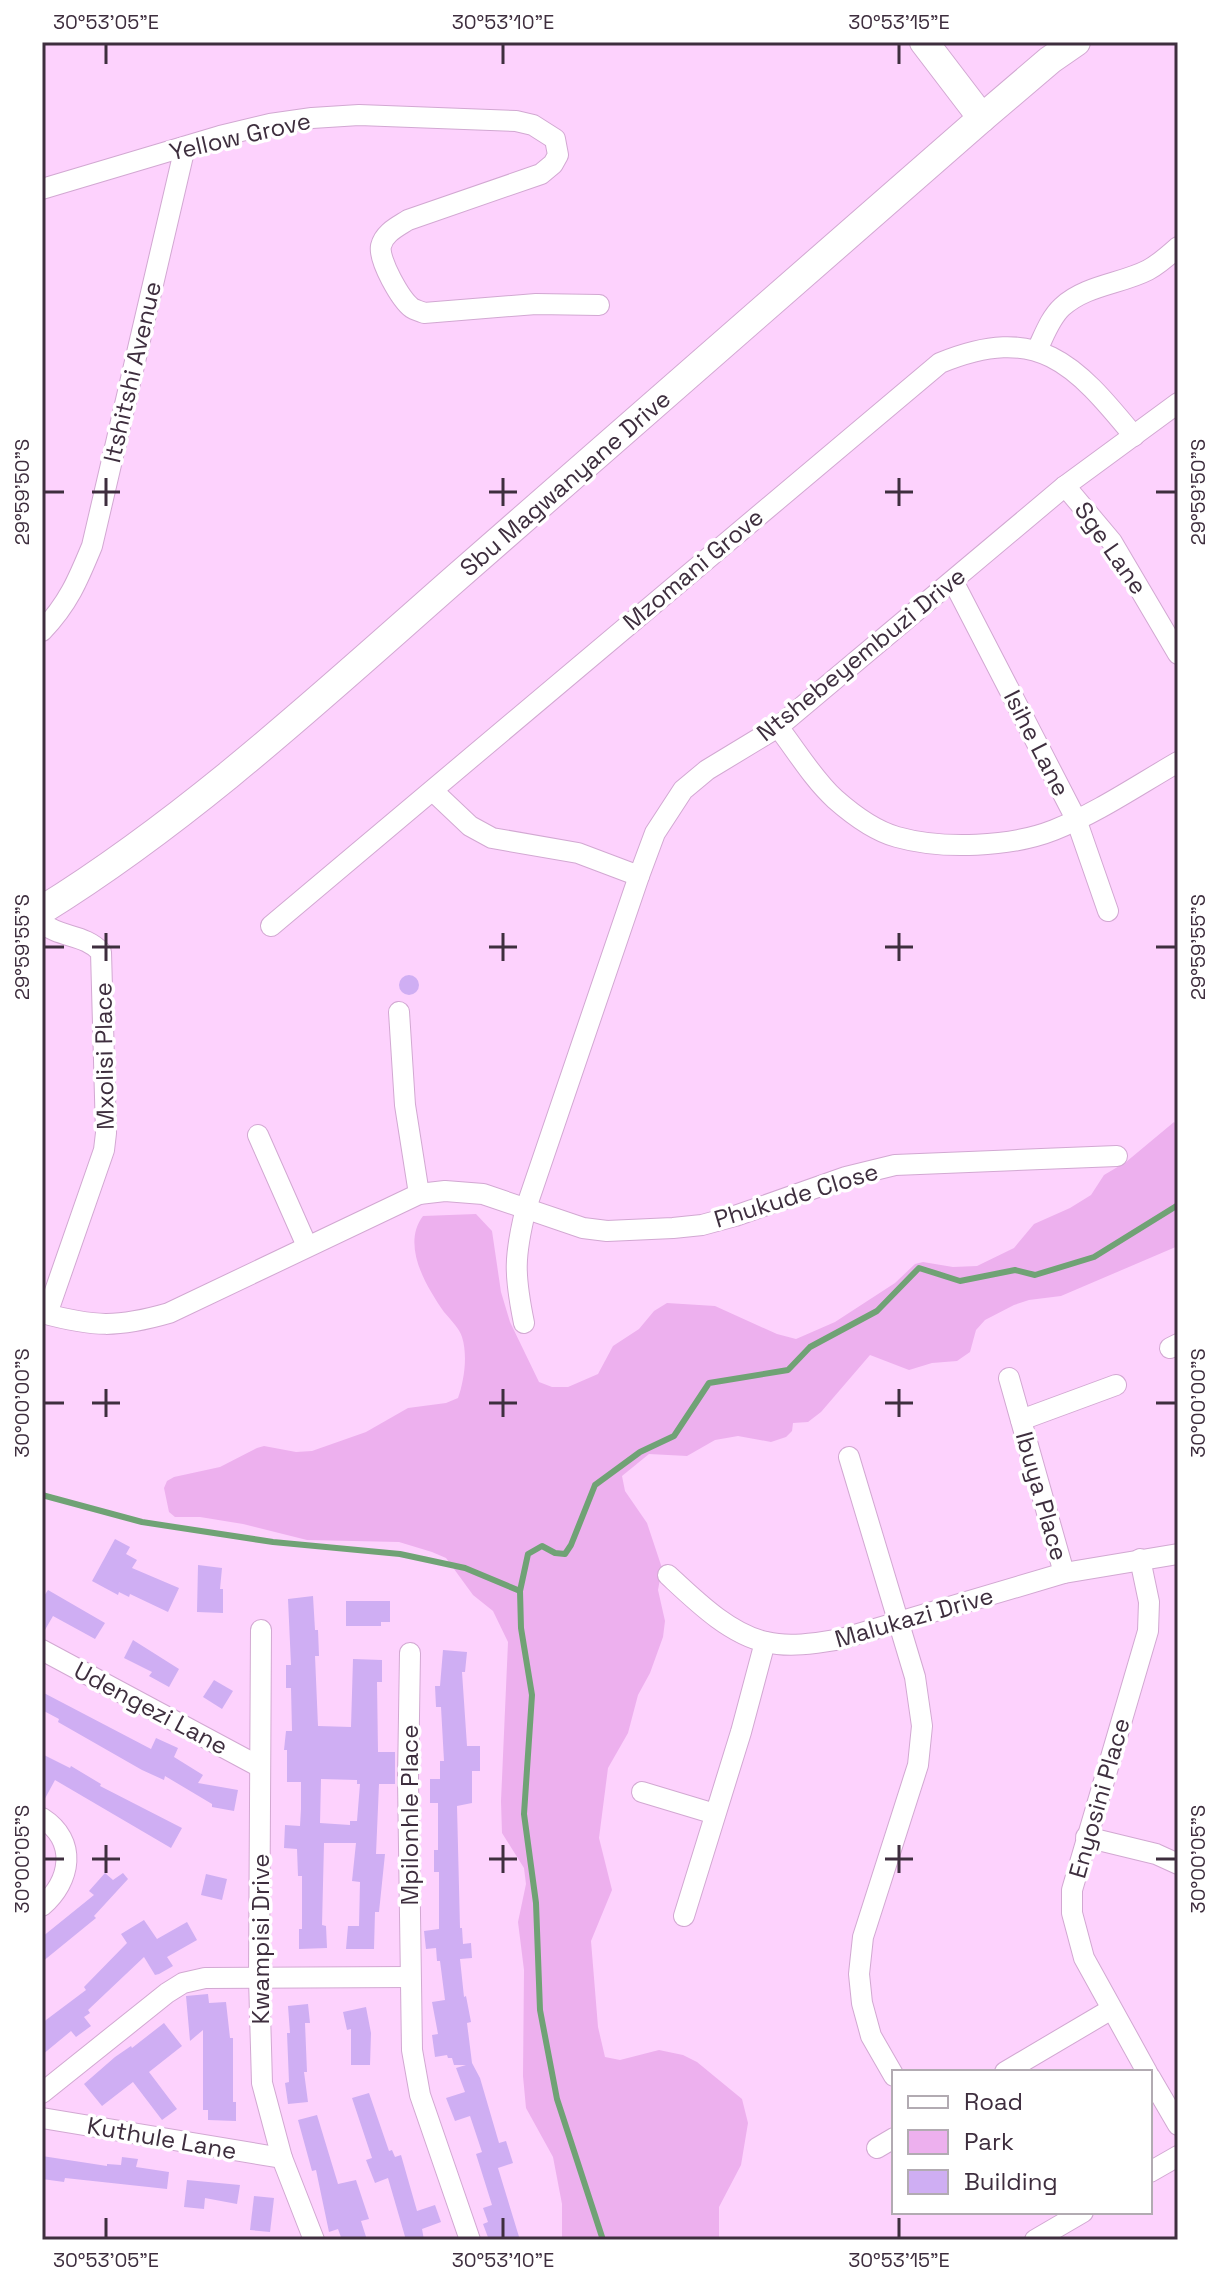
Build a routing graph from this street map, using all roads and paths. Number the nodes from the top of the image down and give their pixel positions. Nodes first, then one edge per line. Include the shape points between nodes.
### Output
1 (924, 42) edge
2 (1076, 42) edge
3 (982, 118) junction
4 (185, 147) junction
5 (42, 189) edge
6 (1178, 247) edge
7 (599, 305) dead end
8 (1037, 350) junction
9 (1178, 403) edge
10 (1134, 436) junction
11 (1065, 486) junction
12 (953, 581) junction
13 (42, 631) edge
14 (1178, 654) edge
15 (778, 727) junction
16 (1178, 762) edge
17 (433, 791) junction
18 (1076, 819) junction
19 (639, 876) junction
20 (42, 910) edge
21 (1108, 911) dead end
22 (42, 923) edge
23 (271, 926) dead end
24 (399, 1012) dead end
25 (258, 1135) dead end
26 (1117, 1156) dead end
27 (419, 1194) junction
28 (526, 1208) junction
29 (307, 1246) junction
30 (44, 1313) edge
31 (524, 1323) dead end
32 (1009, 1378) dead end
33 (1116, 1385) dead end
34 (1021, 1420) junction
35 (849, 1457) dead end
36 (1178, 1554) edge
37 (1140, 1559) junction
38 (1064, 1573) junction
39 (668, 1575) dead end
40 (898, 1623) junction
41 (261, 1630) dead end
42 (765, 1642) junction
43 (42, 1650) edge
44 (410, 1653) dead end
45 (260, 1767) junction
46 (642, 1792) dead end
47 (715, 1814) junction
48 (42, 1818) edge
49 (1086, 1837) junction
50 (1178, 1864) edge
51 (42, 1906) edge
52 (684, 1916) dead end
53 (410, 1977) junction
54 (259, 1978) junction
55 (1110, 2010) junction
56 (1008, 2070) edge
57 (1146, 2070) edge
58 (892, 2073) edge
59 (1152, 2080) edge
60 (42, 2093) edge
61 (42, 2118) edge
62 (1178, 2125) edge
63 (1178, 2156) edge
64 (282, 2158) junction
65 (1152, 2171) edge
66 (1080, 2214) edge
67 (314, 2240) edge
68 (470, 2240) edge
69 (1035, 2240) edge

1 - 3 main road
2 - 3 main road, Sbu Magwanyane Drive
3 - 20 main road, Sbu Magwanyane Drive via 179,816
4 - 5 street, Yellow Grove
4 - 7 street, Yellow Grove via 270,124 359,115 533,125 555,139 559,147 553,164 541,174 408,220 381,244 385,268 410,307 424,313
4 - 13 street, Itshitshi Avenue via 92,546 76,587
6 - 8 street via 1148,270 1093,289 1061,308
8 - 10 street, Mzomani Grove via 1094,387
8 - 17 street, Mzomani Grove via 1008,346 970,351 940,363
9 - 10 street, Ntshebeyembuzi Drive
10 - 11 street, Ntshebeyembuzi Drive
11 - 12 street, Ntshebeyembuzi Drive
11 - 14 street, Sge Lane via 1112,542
12 - 15 street, Ntshebeyembuzi Drive
12 - 18 street, Isihe Lane
15 - 18 street via 833,797 896,837 966,845 1020,839
15 - 19 street, Ntshebeyembuzi Drive via 683,790 655,833
16 - 18 street
17 - 19 street via 470,826 492,838 578,853
17 - 23 street, Mzomani Grove
18 - 21 street, Isihe Lane
19 - 28 street, Ntshebeyembuzi Drive
22 - 30 street, Mxolisi Place via 54,932 86,940 101,952 106,1133
24 - 27 street via 405,1105
25 - 29 street
26 - 28 street, Phukude Close via 895,1165 735,1216 673,1228 583,1228
27 - 28 street, Mxolisi Place via 483,1194
27 - 29 street, Mxolisi Place
28 - 31 street, Ntshebeyembuzi Drive via 515,1274
29 - 30 street, Mxolisi Place via 169,1313 129,1324 97,1325
32 - 34 street, Ibuya Place
33 - 34 street, Ibuya Place
34 - 38 street, Ibuya Place
35 - 40 street
36 - 37 street, Malukazi Drive
37 - 38 street, Malukazi Drive
37 - 49 street, Enyosini Place via 1149,1602 1148,1631
38 - 40 street, Malukazi Drive
39 - 42 street, Malukazi Drive via 714,1615
40 - 42 street, Malukazi Drive via 813,1644
40 - 58 street via 915,1677 921,1746 863,1937 859,1974 871,2036
41 - 45 street, Kwampisi Drive
42 - 47 street
43 - 45 street, Udengezi Lane
44 - 53 street, Mpilonhle Place
45 - 54 street, Kwampisi Drive
46 - 47 street
47 - 52 street
48 - 51 street via 57,1830 67,1856 65,1878
49 - 50 street
49 - 55 street, Enyosini Place via 1072,1890 1072,1913 1084,1958
53 - 54 street
53 - 68 street, Mpilonhle Place via 417,2083
54 - 60 street via 183,1983
54 - 64 street, Kwampisi Drive via 262,2083
55 - 56 street
55 - 57 street, Enyosini Place
59 - 62 street
61 - 64 street, Kuthule Lane
63 - 65 street
64 - 67 street, Kwampisi Drive
66 - 69 street

